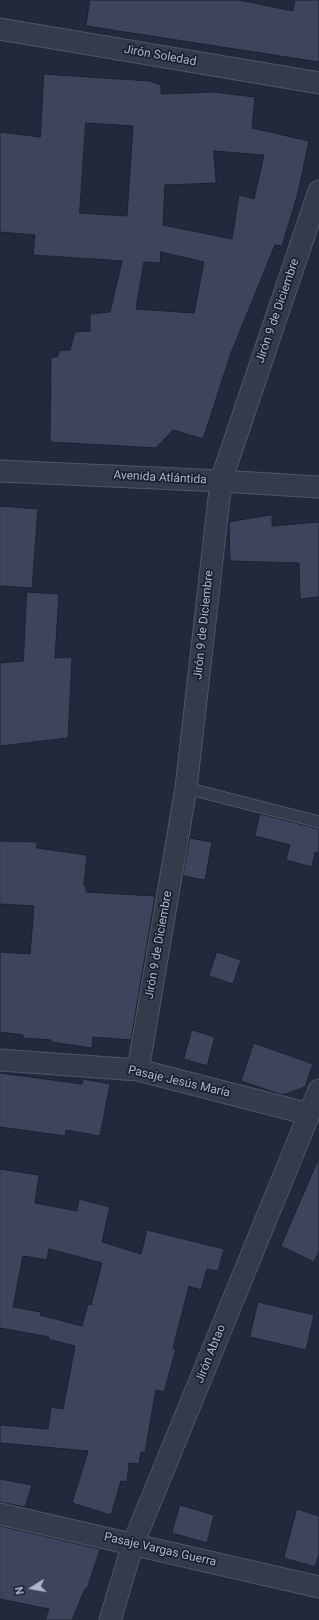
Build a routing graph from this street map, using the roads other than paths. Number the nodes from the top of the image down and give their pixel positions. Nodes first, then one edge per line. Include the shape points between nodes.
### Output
1 (0, 29) edge
2 (319, 83) edge
3 (319, 191) edge
4 (0, 471) edge
5 (221, 481) junction
6 (319, 487) edge
7 (186, 788) junction
8 (319, 822) edge
9 (0, 1060) edge
10 (138, 1070) junction
11 (319, 1090) edge
12 (309, 1114) junction
13 (0, 1514) edge
14 (133, 1544) junction
15 (319, 1588) edge
16 (110, 1620) edge

1 - 2 street, Jirón Soledad
3 - 5 street, Jirón 9 de Diciembre
4 - 5 street, Avenida Atlántida
5 - 6 street, Avenida Atlántida
5 - 7 street, Jirón 9 de Diciembre
7 - 8 lane
7 - 10 street, Jirón 9 de Diciembre
9 - 10 street, Pasaje Jesús María
10 - 12 street, Pasaje Jesús María
11 - 12 street, Jirón Abtao
12 - 14 street, Jirón Abtao
13 - 14 street, Pasaje Vargas Guerra
14 - 15 street, Pasaje Vargas Guerra
14 - 16 street, Jirón Abtao

